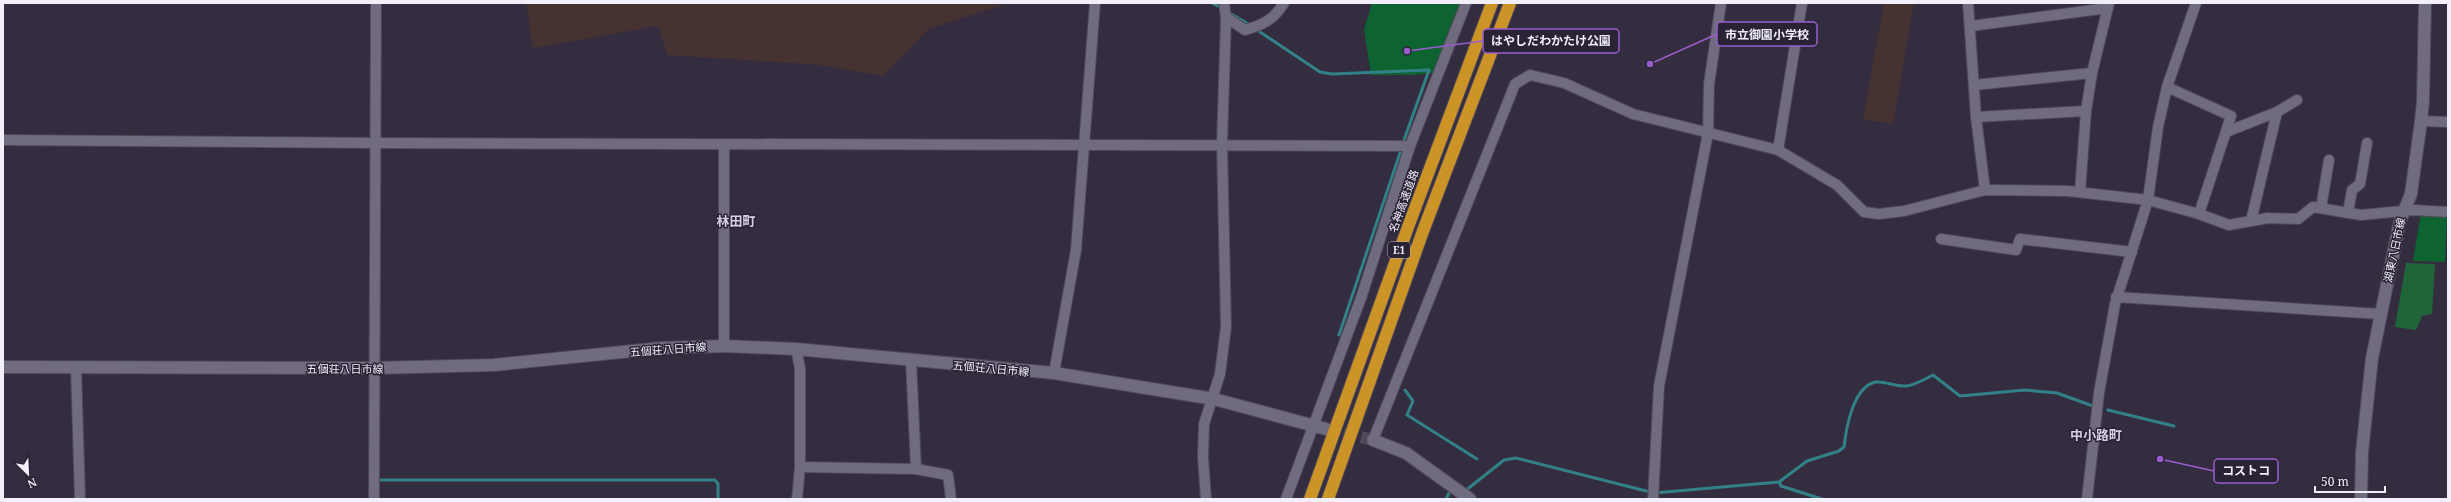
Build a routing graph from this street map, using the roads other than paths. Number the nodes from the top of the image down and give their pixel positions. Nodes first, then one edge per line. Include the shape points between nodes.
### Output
1 (376, 3) edge
2 (1096, 3) edge
3 (1224, 3) edge
4 (1284, 3) edge
5 (1466, 3) edge
6 (1492, 3) edge
7 (1510, 3) edge
8 (1721, 3) edge
9 (1802, 3) edge
10 (1968, 3) edge
11 (2196, 3) edge
12 (2425, 3) edge
13 (2109, 6) edge
14 (1226, 17) junction
15 (1971, 26) junction
16 (2092, 73) junction
17 (1974, 84) junction
18 (2167, 87) junction
19 (2297, 100) dead end
20 (2086, 112) junction
21 (2277, 112) junction
22 (1976, 117) junction
23 (2421, 121) junction
24 (2448, 122) edge
25 (2226, 132) junction
26 (1708, 133) junction
27 (3, 140) edge
28 (376, 143) junction
29 (2367, 143) dead end
30 (724, 144) junction
31 (1086, 144) junction
32 (1222, 144) junction
33 (1410, 146) junction
34 (1778, 150) junction
35 (2329, 160) dead end
36 (1985, 190) junction
37 (2080, 192) junction
38 (2148, 200) junction
39 (2321, 208) junction
40 (2403, 210) junction
41 (2448, 212) edge
42 (2348, 213) junction
43 (2199, 214) junction
44 (2251, 221) junction
45 (1942, 239) dead end
46 (2132, 252) junction
47 (2116, 297) junction
48 (2380, 314) junction
49 (724, 346) junction
50 (796, 349) junction
51 (911, 360) junction
52 (3, 367) edge
53 (76, 367) junction
54 (374, 368) junction
55 (1054, 373) junction
56 (1214, 399) junction
57 (1313, 425) junction
58 (1326, 429) tunnel mouth
59 (1373, 440) joint
60 (800, 467) junction
61 (916, 469) junction
62 (1464, 495) edge
63 (80, 499) edge
64 (374, 499) edge
65 (797, 499) edge
66 (951, 499) edge
67 (1206, 499) edge
68 (1286, 499) edge
69 (1310, 499) edge
70 (1328, 499) edge
71 (1653, 499) edge
72 (2087, 499) edge
73 (2361, 499) edge

1 - 28 street
2 - 31 street
3 - 14 street
4 - 14 street via 1277,14 1264,24 1245,30
5 - 33 street
6 - 69 highway, 名神高速道路 / E1
7 - 70 highway, E1 via 1423,231
8 - 26 street via 1710,84
9 - 34 street
10 - 15 street
11 - 18 street
12 - 23 main road, 湖東八日市線
13 - 15 street
13 - 16 street
14 - 32 street
15 - 17 street
16 - 17 street
16 - 20 street
17 - 22 street
18 - 25 street via 2231,116
18 - 38 street via 2158,127
19 - 21 street
20 - 22 street
20 - 37 street
21 - 25 street
21 - 44 street
22 - 36 street
23 - 24 street
23 - 40 main road, 湖東八日市線 via 2411,194
25 - 43 street
26 - 34 street
26 - 59 street via 1633,114 1564,83 1530,75 1515,84
26 - 71 street via 1659,386
27 - 28 street
28 - 30 street
28 - 54 street
29 - 42 street via 2360,184 2352,190
30 - 31 street
30 - 49 street
31 - 32 street
31 - 55 street via 1076,250
32 - 33 street
32 - 56 street via 1226,326
33 - 57 street via 1361,298
34 - 36 street via 1837,185 1864,212 1879,214 1904,211
35 - 39 street
36 - 37 street
37 - 38 street
38 - 43 street
38 - 46 street
39 - 42 street
39 - 44 street via 2313,206 2298,219 2268,218
40 - 41 street
40 - 42 street via 2361,215
40 - 48 main road, 湖東八日市線
43 - 44 street via 2229,225
45 - 46 street via 2016,250 2020,239
46 - 47 street
47 - 48 street
47 - 72 street via 2099,392
48 - 73 main road, 湖東八日市線 via 2366,396
49 - 50 main road, 五個荘八日市線
49 - 54 main road, 五個荘八日市線 via 662,348 494,365
50 - 51 main road, 五個荘八日市線
50 - 60 street via 800,368
51 - 55 main road, 五個荘八日市線
51 - 61 street
52 - 53 main road, 五個荘八日市線
53 - 54 main road, 五個荘八日市線
53 - 63 street
54 - 64 street
55 - 56 main road, 五個荘八日市線
56 - 57 main road, 五個荘八日市線
56 - 67 street via 1204,424
57 - 58 main road, 五個荘八日市線
57 - 68 street
59 - 62 main road via 1406,453
60 - 61 street
60 - 65 street
61 - 66 street via 948,475

